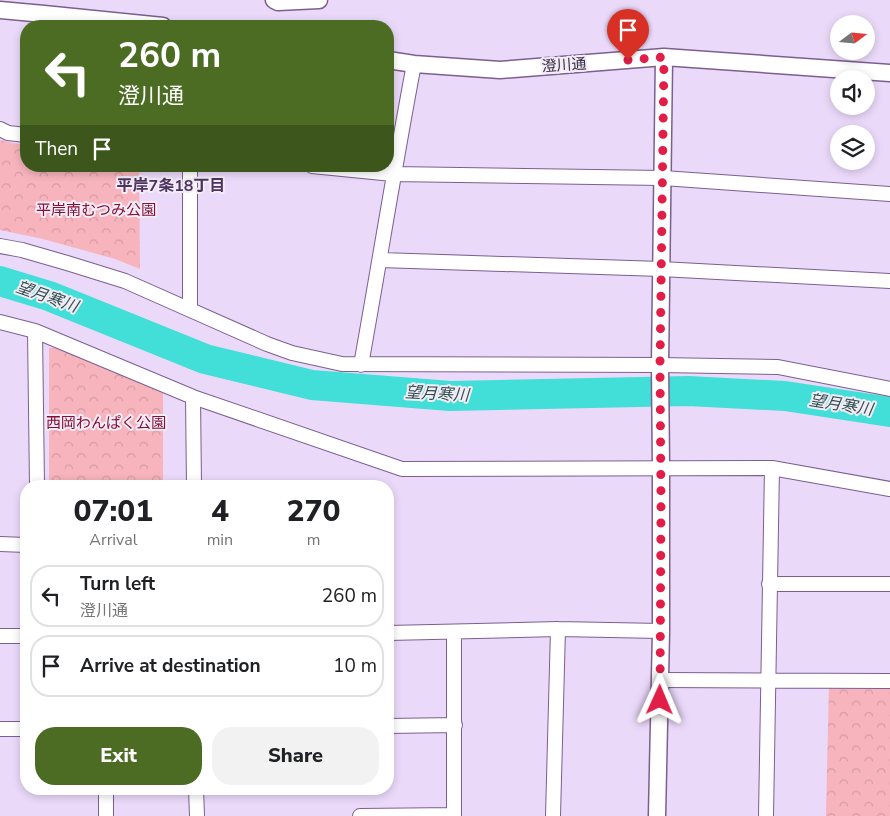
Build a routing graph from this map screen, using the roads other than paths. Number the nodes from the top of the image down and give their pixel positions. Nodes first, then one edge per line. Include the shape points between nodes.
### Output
1 (274, 0) edge
2 (319, 0) edge
3 (9, 7) edge
4 (114, 20) edge
5 (664, 57) junction
6 (394, 61) edge
7 (414, 64) junction
8 (890, 73) edge
9 (0, 129) edge
10 (20, 134) edge
11 (394, 169) edge
12 (190, 172) edge
13 (373, 172) edge
14 (393, 174) junction
15 (662, 178) junction
16 (890, 194) edge
17 (0, 246) edge
18 (380, 260) junction
19 (661, 268) junction
20 (890, 281) edge
21 (190, 309) junction
22 (0, 322) edge
23 (35, 331) junction
24 (361, 365) junction
25 (660, 369) junction
26 (890, 389) edge
27 (194, 397) junction
28 (661, 468) junction
29 (772, 468) junction
30 (37, 480) edge
31 (194, 480) edge
32 (890, 489) edge
33 (0, 544) edge
34 (20, 544) edge
35 (769, 584) junction
36 (890, 584) edge
37 (558, 629) junction
38 (661, 631) junction
39 (454, 632) junction
40 (394, 633) edge
41 (0, 636) edge
42 (20, 636) edge
43 (660, 680) junction
44 (769, 680) junction
45 (890, 681) edge
46 (455, 725) junction
47 (394, 726) edge
48 (0, 729) edge
49 (20, 729) edge
50 (106, 795) edge
51 (196, 795) edge
52 (454, 815) edge
53 (106, 816) edge
54 (197, 816) edge
55 (360, 816) edge
56 (553, 816) edge
57 (657, 816) edge
58 (766, 816) edge

1 - 2 street
3 - 4 street
5 - 7 street, 澄川通 via 500,70
5 - 8 street, 澄川通
5 - 15 street
6 - 7 street, 澄川通
7 - 11 street
9 - 10 street
12 - 21 street
13 - 14 street
14 - 15 street
14 - 18 street
15 - 16 street
15 - 19 street
17 - 21 street via 125,281
18 - 19 street
18 - 24 street
19 - 20 street
19 - 25 street
21 - 24 street via 292,353
22 - 23 street
23 - 27 street
23 - 30 street
24 - 25 street
25 - 26 street via 778,367
25 - 28 street
27 - 28 street via 402,470
27 - 31 street
28 - 29 street
28 - 38 street
29 - 32 street
29 - 35 street
33 - 34 street
35 - 36 street
35 - 44 street
37 - 38 street
37 - 39 street
37 - 56 street
38 - 43 street
39 - 40 street
39 - 46 street
41 - 42 street
43 - 44 street
43 - 57 street
44 - 45 street
44 - 58 street
46 - 47 street
46 - 52 street
48 - 49 street
50 - 53 street
51 - 54 street
52 - 55 street

